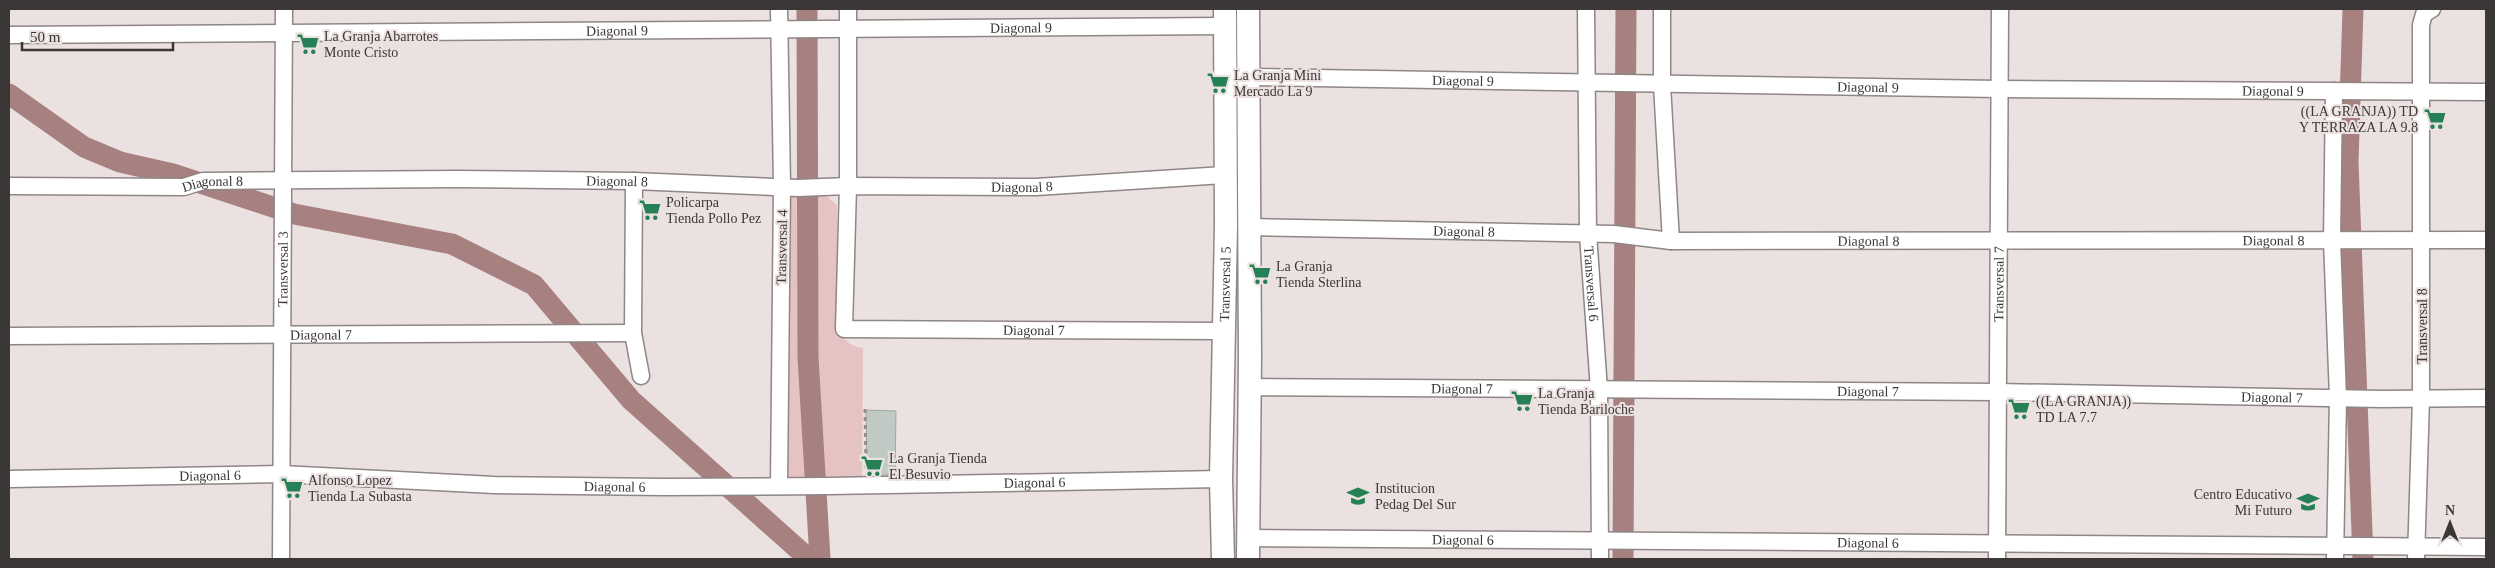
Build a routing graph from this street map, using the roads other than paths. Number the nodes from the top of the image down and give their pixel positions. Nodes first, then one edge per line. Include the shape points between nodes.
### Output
1 (284, 9) edge
2 (779, 9) edge
3 (848, 9) edge
4 (1248, 9) edge
5 (1586, 9) edge
6 (1662, 9) edge
7 (2000, 9) edge
8 (2432, 9) edge
9 (1225, 18) edge
10 (785, 29) junction
11 (848, 29) junction
12 (284, 33) junction
13 (9, 35) edge
14 (1249, 77) junction
15 (1592, 84) junction
16 (1662, 85) junction
17 (1999, 89) junction
18 (2338, 91) junction
19 (2419, 92) junction
20 (2486, 92) edge
21 (1224, 175) junction
22 (283, 179) junction
23 (634, 180) junction
24 (9, 186) edge
25 (840, 186) junction
26 (790, 187) junction
27 (1250, 227) junction
28 (1588, 234) junction
29 (2333, 240) junction
30 (2422, 240) junction
31 (2486, 240) edge
32 (1670, 241) junction
33 (1998, 242) junction
34 (1223, 331) junction
35 (633, 333) junction
36 (283, 335) junction
37 (9, 336) edge
38 (641, 376) dead end
39 (1250, 387) junction
40 (1604, 390) junction
41 (1998, 392) junction
42 (2342, 398) junction
43 (2486, 398) edge
44 (2421, 399) junction
45 (282, 474) junction
46 (9, 479) edge
47 (1221, 479) junction
48 (779, 486) junction
49 (1609, 541) junction
50 (2486, 547) edge
51 (1248, 549) edge
52 (2336, 551) edge
53 (1997, 552) edge
54 (2417, 553) edge
55 (281, 559) edge
56 (1223, 559) edge
57 (1600, 559) edge

1 - 12 street, Transversal 3
2 - 10 street, Transversal 4
3 - 11 street
4 - 14 street, Transversal 5
5 - 15 street, Transversal 6
6 - 16 street
7 - 17 street, Transversal 7
8 - 19 street, Transversal 8 via 2424,14 2420,25
9 - 11 street, Diagonal 9
9 - 21 street, Transversal 5
10 - 11 street, Diagonal 9
10 - 12 street, Diagonal 9
10 - 26 street, Transversal 4
11 - 25 street
12 - 13 street, Diagonal 9
12 - 22 street, Transversal 3
14 - 15 street, Diagonal 9
14 - 27 street, Transversal 5
15 - 16 street, Diagonal 9 via 1644,82
15 - 28 street, Transversal 6
16 - 17 street, Diagonal 9
16 - 32 street
17 - 18 street, Diagonal 9
17 - 33 street, Transversal 7
18 - 19 street, Diagonal 9
18 - 29 street
19 - 20 street, Diagonal 9
19 - 30 street, Transversal 8
21 - 25 street, Diagonal 8 via 1036,187
21 - 34 street, Transversal 5
22 - 23 street, Diagonal 8
22 - 24 street, Diagonal 8 via 203,180 184,187
22 - 36 street, Transversal 3
23 - 26 street, Diagonal 8
23 - 35 street
25 - 26 street, Diagonal 8
25 - 34 street, Diagonal 7 via 844,329
26 - 48 street, Transversal 4
27 - 28 street, Diagonal 8
27 - 39 street, Transversal 5
28 - 32 street, Diagonal 8
28 - 40 street, Transversal 6
29 - 30 street, Diagonal 8
29 - 33 street, Diagonal 8
29 - 42 street
30 - 31 street, Diagonal 8
30 - 44 street, Transversal 8
32 - 33 street, Diagonal 8
33 - 41 street, Transversal 7
34 - 47 street, Transversal 5
35 - 36 street, Diagonal 7
35 - 38 street
36 - 37 street, Diagonal 7
36 - 45 street, Transversal 3
39 - 40 street, Diagonal 7
39 - 51 street, Transversal 5
40 - 41 street, Diagonal 7
40 - 49 street, Transversal 6
41 - 42 street, Diagonal 7
41 - 53 street, Transversal 7
42 - 44 street, Diagonal 7
42 - 52 street
43 - 44 street, Diagonal 7
44 - 54 street, Transversal 8
45 - 46 street, Diagonal 6
45 - 48 street, Diagonal 6 via 494,485
45 - 55 street, Transversal 3
47 - 48 street, Diagonal 6
47 - 56 street, Transversal 5
49 - 51 street, Diagonal 6
49 - 53 street, Diagonal 6
49 - 57 street, Transversal 6
50 - 54 street, Diagonal 6
52 - 53 street, Diagonal 6
52 - 54 street, Diagonal 6 via 2389,547

